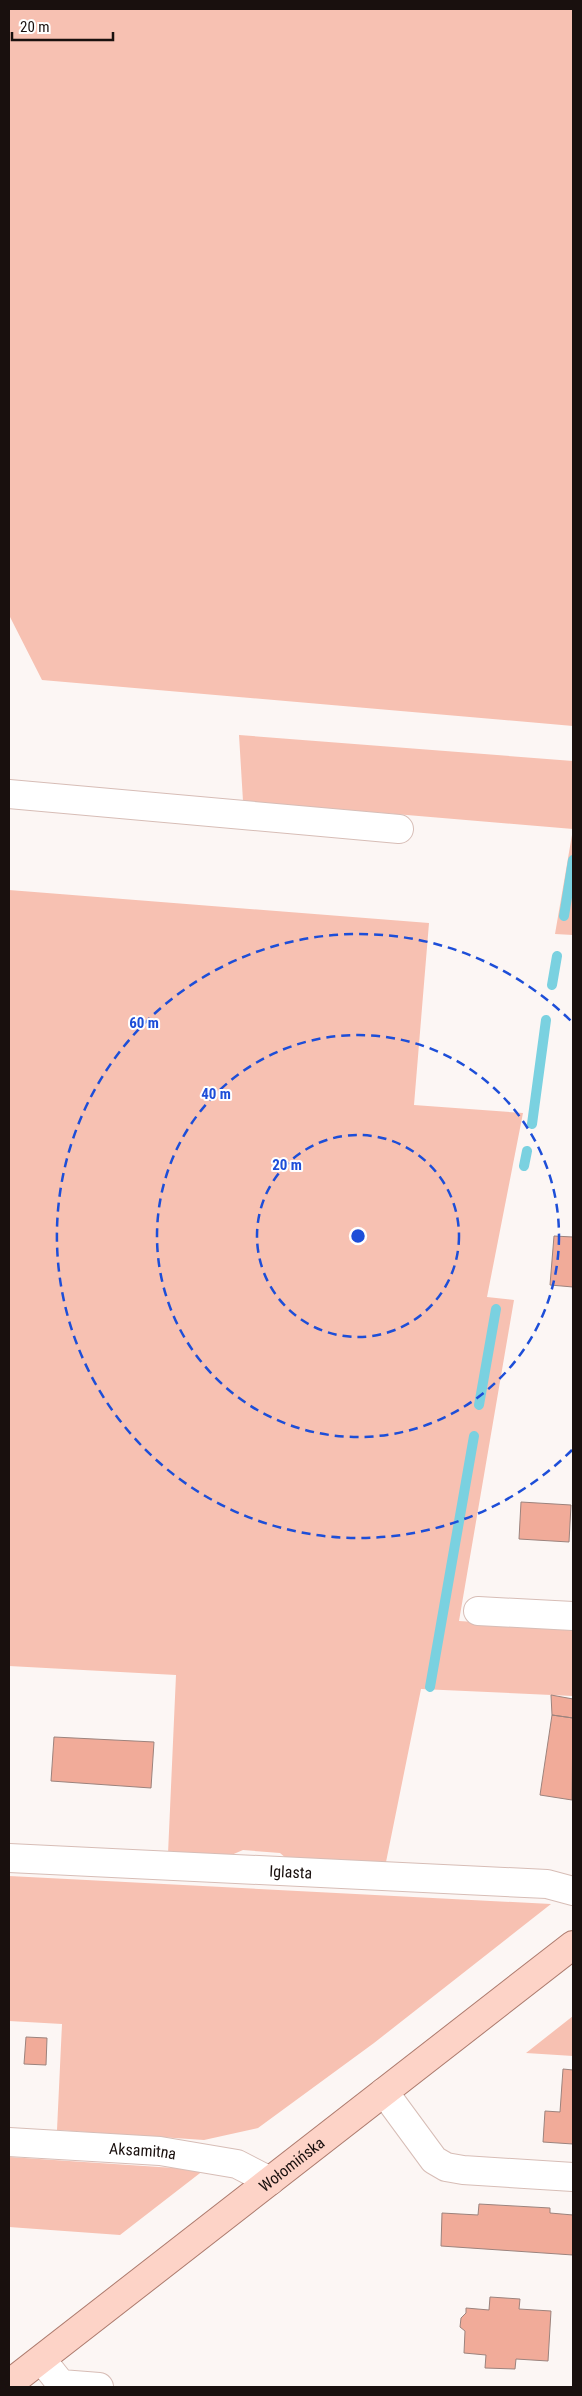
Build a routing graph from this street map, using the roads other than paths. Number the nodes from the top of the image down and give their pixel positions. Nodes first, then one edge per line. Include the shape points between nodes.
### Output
1 (9, 794) edge
2 (399, 829) dead end
3 (478, 1611) dead end
4 (573, 1616) edge
5 (9, 1858) edge
6 (573, 1891) edge
7 (573, 1945) edge
8 (384, 2092) junction
9 (9, 2142) edge
10 (573, 2177) edge
11 (270, 2181) junction
12 (42, 2360) junction
13 (9, 2384) edge
14 (99, 2387) edge

1 - 2 street
3 - 4 street
5 - 6 street, Iglasta via 547,1884
7 - 8 main road, Wołomińska
8 - 10 street via 434,2160 446,2167
8 - 11 main road, Wołomińska
9 - 11 street, Aksamitna via 160,2151 237,2164
11 - 12 main road, Wołomińska
12 - 13 main road, Wołomińska
12 - 14 street via 61,2384

